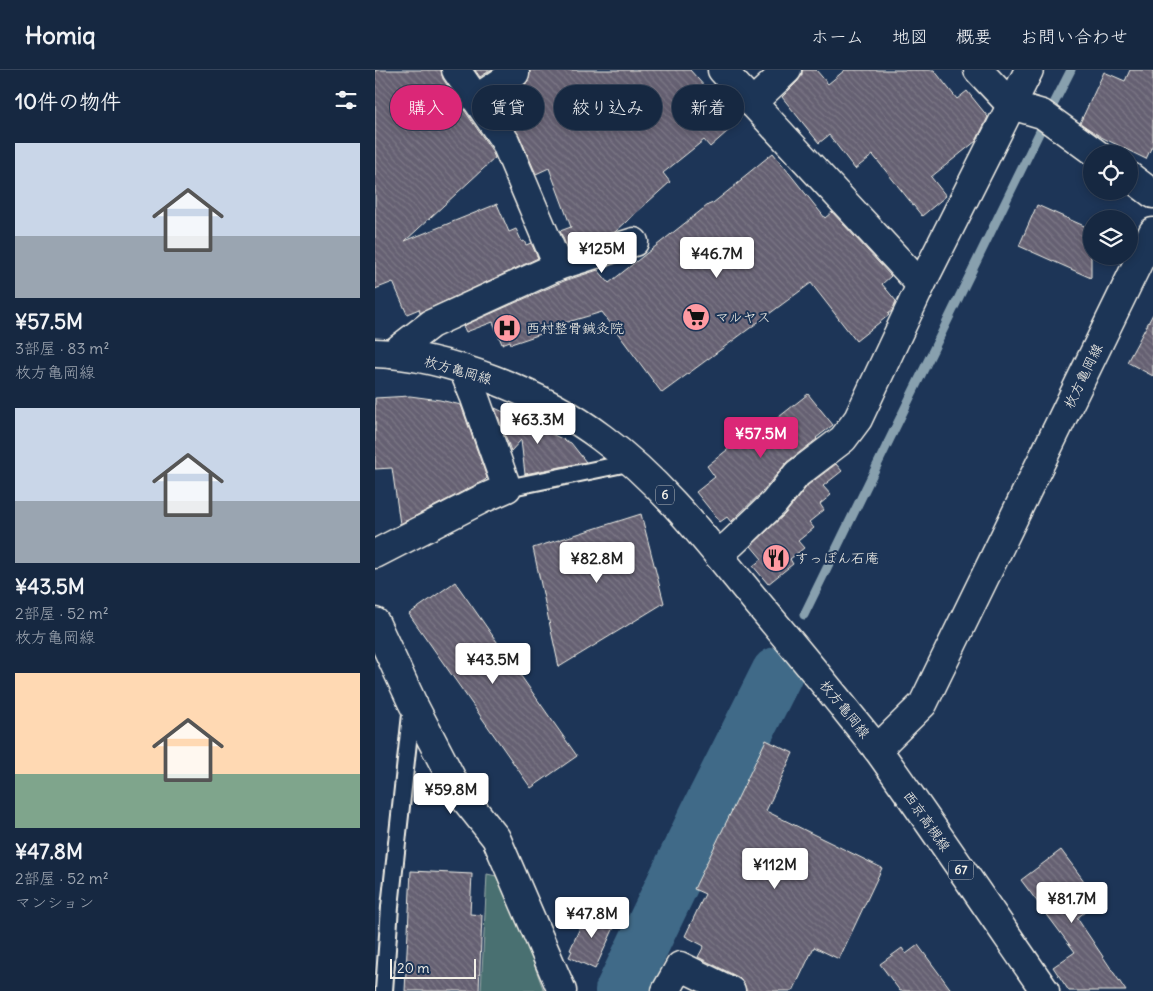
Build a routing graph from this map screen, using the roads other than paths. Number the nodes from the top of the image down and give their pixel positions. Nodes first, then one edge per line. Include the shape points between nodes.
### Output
1 (456, 70) edge
2 (722, 70) edge
3 (787, 70) edge
4 (978, 70) edge
5 (1029, 70) edge
6 (515, 73) dead end
7 (497, 85) edge
8 (472, 93) edge
9 (753, 103) junction
10 (1011, 105) junction
11 (498, 130) edge
12 (1084, 145) edge
13 (1138, 183) edge
14 (1153, 194) edge
15 (1153, 232) edge
16 (634, 242) dead end
17 (558, 266) junction
18 (921, 285) junction
19 (383, 353) edge
20 (463, 369) junction
21 (633, 462) junction
22 (507, 488) junction
23 (375, 554) edge
24 (717, 554) junction
25 (375, 622) edge
26 (412, 702) junction
27 (877, 749) junction
28 (384, 991) edge
29 (562, 991) edge
30 (666, 991) edge
31 (731, 991) edge
32 (1045, 991) edge

1 - 8 street
2 - 9 street
3 - 9 street
4 - 10 street
5 - 10 street
6 - 7 street
9 - 18 street
10 - 12 street via 1041,114
10 - 18 street
11 - 17 street
13 - 14 street
15 - 27 street, 枚方亀岡線 via 923,704
16 - 17 street
17 - 19 street via 431,324
18 - 24 street via 858,419 843,439 797,474 774,503
19 - 20 street, 枚方亀岡線 / 6
20 - 21 street, 枚方亀岡線 / 6 via 565,414
20 - 22 street
21 - 22 lane
21 - 24 street, 枚方亀岡線 / 6 via 673,502
22 - 23 street
24 - 27 street, 枚方亀岡線 / 6
25 - 26 street
26 - 28 lane
26 - 29 street via 457,789 496,838
27 - 32 street, 西京高槻線 / 67
30 - 31 street via 680,966

